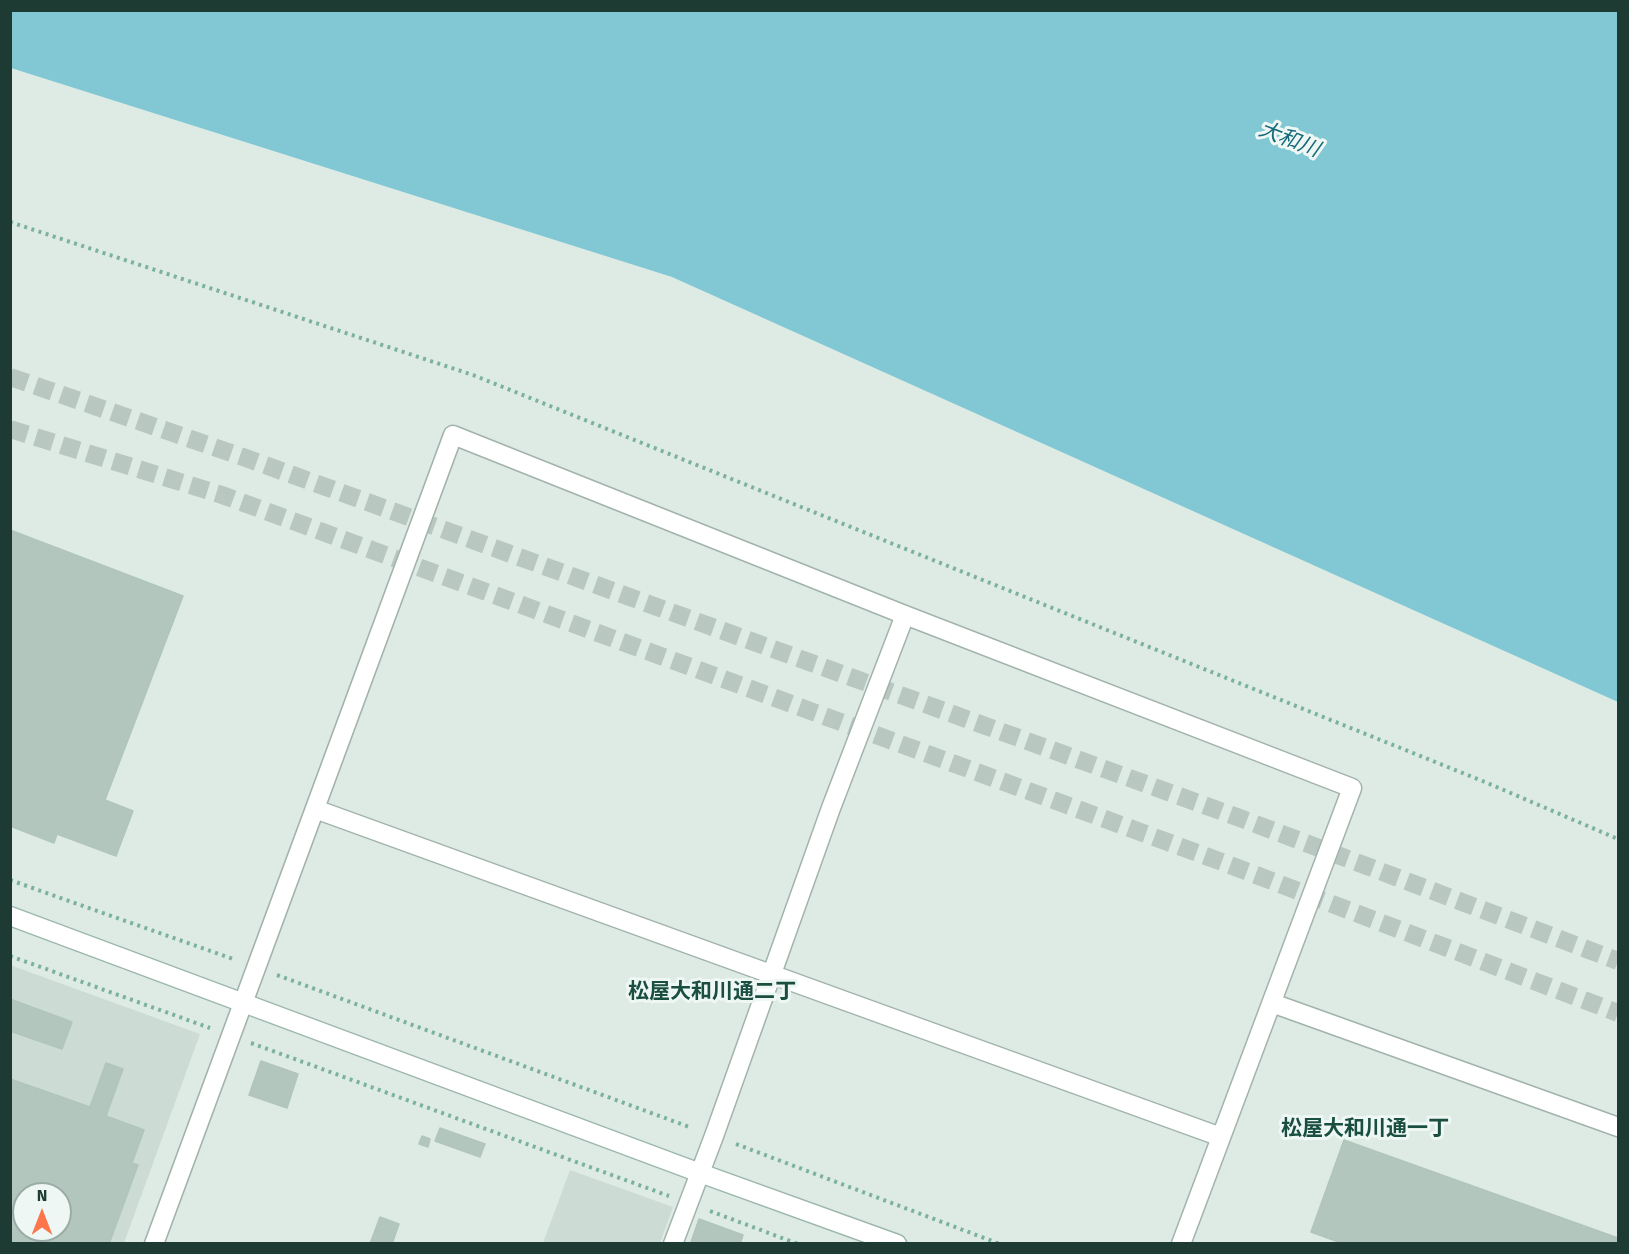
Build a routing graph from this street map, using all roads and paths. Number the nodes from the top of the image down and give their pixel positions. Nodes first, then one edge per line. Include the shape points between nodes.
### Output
1 (10, 222) edge
2 (905, 615) junction
3 (315, 809) junction
4 (1618, 839) edge
5 (10, 880) edge
6 (10, 916) edge
7 (10, 956) edge
8 (256, 968) junction
9 (771, 974) junction
10 (1272, 1003) junction
11 (243, 1004) junction
12 (231, 1036) junction
13 (1618, 1127) edge
14 (714, 1136) junction
15 (1221, 1137) junction
16 (700, 1173) junction
17 (689, 1203) junction
18 (154, 1244) edge
19 (673, 1244) edge
20 (798, 1244) edge
21 (897, 1244) edge
22 (1000, 1244) edge
23 (1181, 1244) edge

1 - 4 path via 473,375
2 - 3 street via 453,435
2 - 9 street
2 - 10 street via 1352,788
3 - 8 street
3 - 9 street
5 - 8 path
6 - 11 street
7 - 12 path
8 - 11 street
8 - 14 path
9 - 14 street
9 - 15 street
10 - 13 street
10 - 15 street
11 - 12 street
11 - 16 street
12 - 17 path
12 - 18 street
14 - 16 street
14 - 22 path
15 - 23 street
16 - 17 street
16 - 21 street
17 - 19 street
17 - 20 path

